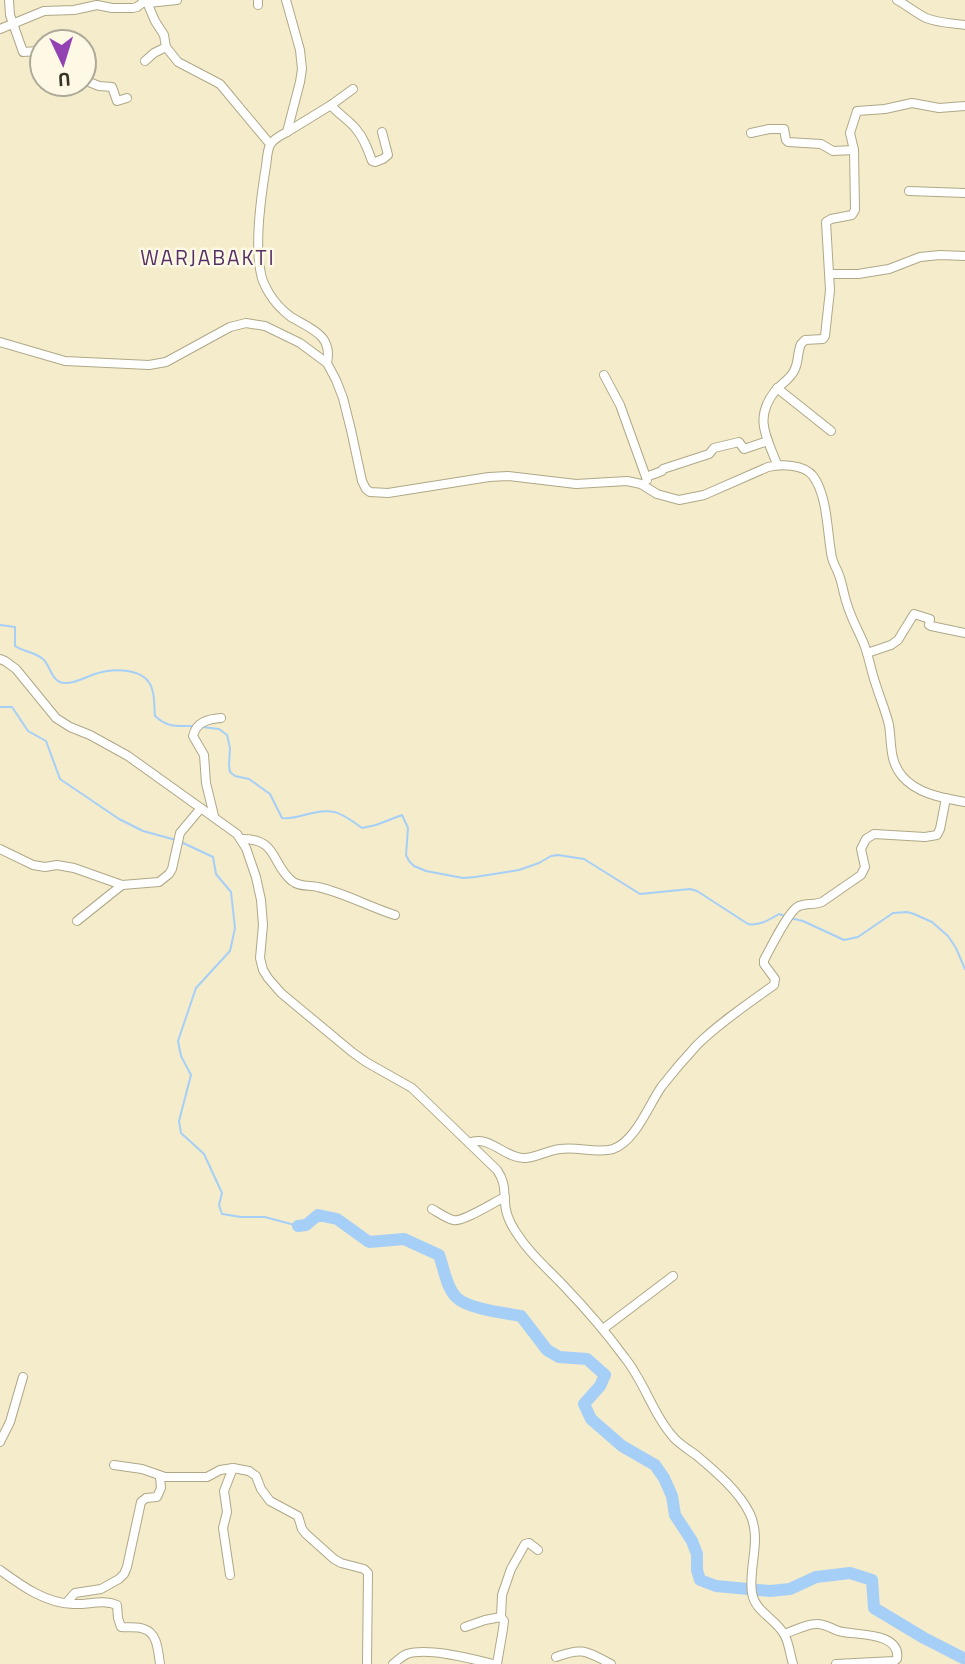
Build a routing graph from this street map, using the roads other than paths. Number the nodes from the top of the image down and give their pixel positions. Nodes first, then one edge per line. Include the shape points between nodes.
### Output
1 (9, 0) edge
2 (177, 0) edge
3 (286, 0) edge
4 (897, 0) edge
5 (148, 3) junction
6 (12, 23) junction
7 (965, 24) edge
8 (0, 29) edge
9 (166, 47) junction
10 (28, 52) edge
11 (145, 61) dead end
12 (98, 86) edge
13 (353, 89) dead end
14 (127, 99) dead end
15 (331, 104) junction
16 (965, 106) edge
17 (286, 132) junction
18 (382, 132) dead end
19 (751, 133) dead end
20 (270, 144) junction
21 (854, 150) junction
22 (909, 191) dead end
23 (965, 193) edge
24 (965, 256) edge
25 (830, 274) junction
26 (0, 342) edge
27 (327, 363) junction
28 (604, 375) dead end
29 (777, 388) junction
30 (831, 431) dead end
31 (768, 441) junction
32 (777, 464) junction
33 (646, 477) junction
34 (651, 489) junction
35 (965, 633) edge
36 (867, 653) junction
37 (0, 659) edge
38 (221, 718) dead end
39 (946, 799) junction
40 (965, 802) edge
41 (201, 808) junction
42 (214, 817) junction
43 (241, 839) junction
44 (0, 849) edge
45 (122, 885) junction
46 (395, 915) dead end
47 (78, 920) dead end
48 (469, 1143) junction
49 (505, 1198) junction
50 (432, 1209) dead end
51 (673, 1276) dead end
52 (603, 1329) junction
53 (23, 1377) dead end
54 (0, 1442) edge
55 (114, 1465) dead end
56 (233, 1468) junction
57 (160, 1477) junction
58 (538, 1550) dead end
59 (0, 1570) edge
60 (230, 1575) dead end
61 (66, 1604) junction
62 (501, 1617) junction
63 (466, 1627) dead end
64 (784, 1634) junction
65 (555, 1657) dead end
66 (160, 1664) edge
67 (367, 1664) edge
68 (393, 1664) edge
69 (495, 1664) edge
70 (611, 1664) edge
71 (793, 1664) edge
72 (836, 1664) edge

1 - 6 street
2 - 5 street
3 - 17 street via 302,75
4 - 7 street via 924,17
5 - 6 street via 144,0 133,8 97,5 44,11
5 - 9 street
6 - 8 street
6 - 10 street via 23,52
9 - 11 street
9 - 20 street via 178,62 220,84
12 - 14 street via 112,87 118,101
13 - 15 street
15 - 17 street
15 - 18 street via 355,127 374,162 388,156
16 - 21 street via 912,103 857,111 850,133
17 - 20 street
19 - 21 street via 782,129 788,142 815,143 833,151
20 - 27 street via 260,205 261,273 278,305 323,340 328,348
21 - 25 street via 855,210 826,222
22 - 23 street
24 - 25 street via 920,257 889,269
25 - 29 street via 825,337 801,344 794,370
26 - 27 street via 65,361 149,365 166,362 221,330 246,323 265,326 300,343
27 - 34 street via 343,398 368,491 499,476 576,484 627,481
28 - 33 street via 621,405
29 - 30 street
29 - 31 street via 762,421
31 - 32 street
31 - 33 street via 744,449 739,442 714,448 709,454
32 - 34 street via 694,498 674,499
32 - 36 street via 806,470 814,478 833,561
33 - 34 street
35 - 36 street via 930,626 930,619 914,614 898,640
36 - 39 street via 889,725 895,766 913,787
37 - 41 street via 16,669 56,718 128,756
38 - 42 street via 201,723 193,733 204,755
39 - 40 street
39 - 48 street via 937,835 874,834 861,849 865,867 861,875 816,905 798,906 764,960 774,985 698,1044 660,1088 624,1142 605,1151 562,1148 525,1158 478,1140
41 - 42 street
41 - 45 street via 180,833 172,869 165,878
42 - 43 street
43 - 46 street via 263,844 297,884
43 - 48 street via 257,877 263,925 260,958 268,978 352,1052 412,1088
44 - 45 street via 33,865 74,868
45 - 47 street
48 - 49 street via 497,1170
49 - 50 street via 458,1221
49 - 52 street via 509,1219 521,1241
51 - 52 street
52 - 64 street via 628,1361 670,1433 716,1473 749,1513 755,1541 751,1591 758,1608
53 - 54 street
55 - 57 street
56 - 57 street via 207,1477
56 - 60 street via 225,1491 223,1528
56 - 67 street via 256,1476 270,1501 298,1516 306,1534 338,1561 368,1573
57 - 61 street via 157,1498 141,1502 124,1574 106,1587 75,1593
58 - 62 street via 526,1543 511,1569 502,1595
59 - 61 street via 42,1597
61 - 66 street via 117,1605 120,1626 143,1628 152,1634
62 - 63 street
62 - 69 street via 503,1629
64 - 71 street
64 - 72 street via 822,1624 885,1639 898,1654 894,1661
65 - 70 street via 581,1651
68 - 69 street via 406,1654 438,1653

